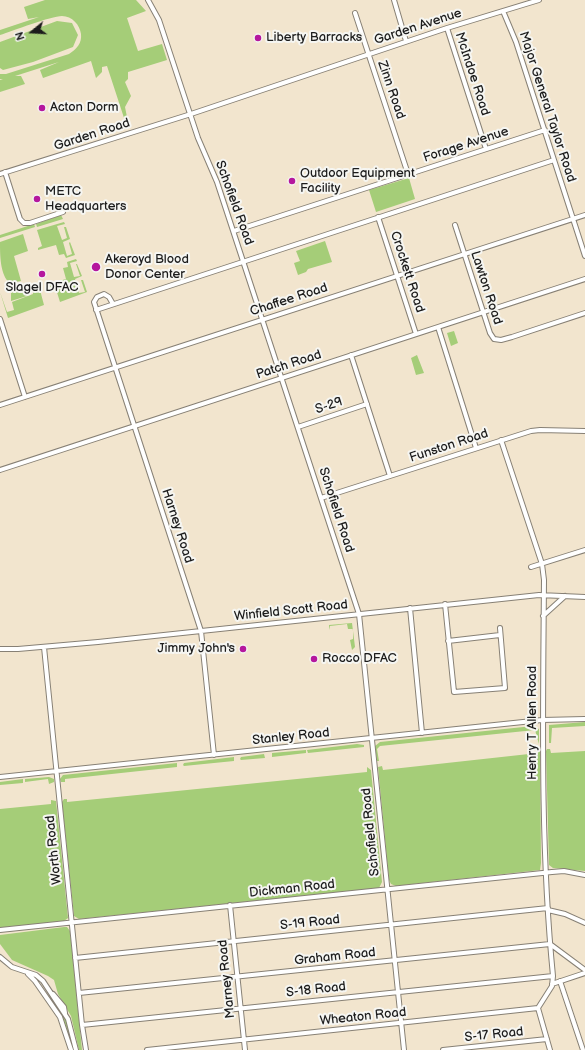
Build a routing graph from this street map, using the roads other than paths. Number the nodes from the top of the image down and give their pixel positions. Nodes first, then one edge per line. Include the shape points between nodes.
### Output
1 (148, 0) edge
2 (394, 0) edge
3 (539, 0) edge
4 (503, 11) junction
5 (355, 13) dead end
6 (446, 28) junction
7 (406, 41) junction
8 (368, 54) junction
9 (191, 114) junction
10 (545, 130) junction
11 (486, 149) junction
12 (554, 160) junction
13 (5, 172) junction
14 (0, 174) edge
15 (408, 174) junction
16 (64, 212) dead end
17 (585, 215) edge
18 (378, 217) junction
19 (573, 219) junction
20 (455, 225) dead end
21 (234, 231) junction
22 (464, 254) junction
23 (585, 256) edge
24 (244, 261) junction
25 (397, 276) junction
26 (585, 279) edge
27 (112, 304) junction
28 (96, 310) junction
29 (484, 312) junction
30 (585, 313) edge
31 (0, 318) edge
32 (263, 320) junction
33 (438, 327) junction
34 (416, 334) junction
35 (350, 355) junction
36 (115, 368) junction
37 (282, 378) junction
38 (25, 397) junction
39 (367, 404) junction
40 (0, 405) edge
41 (134, 425) junction
42 (298, 427) junction
43 (585, 431) edge
44 (501, 440) junction
45 (476, 448) junction
46 (0, 470) edge
47 (390, 476) junction
48 (321, 498) junction
49 (585, 550) edge
50 (542, 564) junction
51 (531, 567) dead end
52 (544, 595) junction
53 (565, 596) junction
54 (585, 597) edge
55 (445, 604) junction
56 (410, 608) junction
57 (359, 614) junction
58 (543, 616) junction
59 (500, 628) dead end
60 (200, 631) junction
61 (500, 635) junction
62 (448, 641) junction
63 (44, 647) junction
64 (0, 649) edge
65 (585, 719) edge
66 (542, 720) junction
67 (422, 733) junction
68 (372, 738) junction
69 (214, 755) junction
70 (56, 771) junction
71 (0, 777) edge
72 (546, 873) junction
73 (585, 875) edge
74 (387, 889) junction
75 (230, 905) junction
76 (548, 909) junction
77 (72, 922) junction
78 (585, 923) edge
79 (391, 924) junction
80 (0, 930) edge
81 (233, 941) junction
82 (550, 944) junction
83 (0, 957) edge
84 (75, 958) junction
85 (395, 960) junction
86 (585, 970) edge
87 (585, 973) edge
88 (28, 974) junction
89 (553, 976) junction
90 (237, 977) junction
91 (560, 981) junction
92 (552, 984) junction
93 (79, 992) junction
94 (398, 992) junction
95 (241, 1008) junction
96 (538, 1008) junction
97 (401, 1023) junction
98 (82, 1025) junction
99 (546, 1039) junction
100 (244, 1040) junction
101 (71, 1050) edge
102 (76, 1050) edge
103 (86, 1050) edge
104 (147, 1050) edge
105 (245, 1050) edge
106 (404, 1050) edge
107 (443, 1050) edge
108 (550, 1050) edge
109 (583, 1050) edge

1 - 9 street, Schofield Road via 159,20
2 - 7 street
3 - 4 street, Garden Avenue
4 - 6 street, Garden Avenue
4 - 10 street, Major General Taylor Road
5 - 8 street, Zinn Road
6 - 7 street, Garden Avenue
6 - 11 street, McIndoe Road
7 - 8 street, Garden Avenue
8 - 9 street, Garden Avenue
8 - 15 street, Zinn Road
9 - 13 street, Garden Road
9 - 21 street, Schofield Road
10 - 11 street, Forage Avenue
10 - 12 street, Major General Taylor Road
11 - 15 street, Forage Avenue
12 - 18 street
12 - 19 street, Major General Taylor Road
13 - 14 street, Garden Road
13 - 16 street via 20,219 24,223
15 - 21 street, Forage Avenue
17 - 19 street, Chaffee Road
18 - 24 street
18 - 25 street, Crockett Road
19 - 22 street, Chaffee Road
19 - 23 street, Major General Taylor Road
20 - 22 street, Lawton Road
21 - 24 street, Schofield Road
22 - 25 street, Chaffee Road
22 - 29 street, Lawton Road
24 - 27 street
24 - 32 street, Schofield Road
25 - 32 street, Chaffee Road
25 - 34 street, Crockett Road
26 - 29 street, Patch Road
27 - 28 street
27 - 28 street via 107,295 100,296 94,302
28 - 36 street, Harney Road
29 - 30 street, Lawton Road via 494,339 501,340
29 - 33 street, Patch Road
31 - 38 street
32 - 36 street, Chaffee Road
32 - 37 street, Schofield Road
33 - 34 street, Patch Road
33 - 45 street
34 - 35 street, Patch Road
35 - 37 street, Patch Road
35 - 39 street
36 - 38 street, Chaffee Road
36 - 41 street, Harney Road
37 - 41 street, Patch Road
37 - 42 street, Schofield Road
38 - 40 street, Chaffee Road
39 - 42 street, S-29
39 - 47 street
41 - 46 street, Patch Road
41 - 60 street, Harney Road
42 - 48 street, Schofield Road
43 - 44 street, Funston Road via 540,430
44 - 45 street, Funston Road
44 - 50 street, Henry T Allen Road
45 - 47 street, Funston Road
47 - 48 street, Funston Road
48 - 57 street, Schofield Road
49 - 50 street
50 - 51 street
50 - 52 street, Henry T Allen Road
52 - 53 street, Winfield Scott Road
52 - 55 street, Winfield Scott Road
52 - 58 street, Henry T Allen Road
53 - 54 street, Winfield Scott Road
53 - 58 street
55 - 56 street, Winfield Scott Road
55 - 62 street
56 - 57 street, Winfield Scott Road
56 - 67 street
57 - 60 street, Winfield Scott Road
57 - 68 street, Schofield Road
58 - 66 street, Henry T Allen Road
59 - 61 street
60 - 63 street, Winfield Scott Road
60 - 69 street, Harney Road
61 - 62 street
61 - 62 street via 505,688 454,692
63 - 64 street, Winfield Scott Road
63 - 70 street, Worth Road
65 - 66 street, Stanley Road
66 - 67 street, Stanley Road
66 - 72 street, Henry T Allen Road
67 - 68 street, Stanley Road
68 - 69 street, Stanley Road
68 - 74 street, Schofield Road
69 - 70 street, Stanley Road
70 - 71 street, Stanley Road
70 - 77 street, Worth Road
72 - 73 street, Dickman Road via 564,871
72 - 74 street, Dickman Road
72 - 76 street, Henry T Allen Road
74 - 75 street, Dickman Road
74 - 79 street, Schofield Road
75 - 77 street, Dickman Road
75 - 81 street, Marney Road
76 - 78 street, S-19 Road
76 - 79 street, S-19 Road
76 - 82 street, Henry T Allen Road
77 - 80 street, Dickman Road
77 - 84 street, Worth Road
79 - 81 street, S-19 Road
79 - 85 street, Schofield Road
81 - 84 street, S-19 Road
81 - 90 street, Marney Road
82 - 85 street, Graham Road
82 - 86 street
82 - 89 street, Henry T Allen Road
83 - 88 street via 6,964
84 - 93 street, Worth Road
85 - 90 street, Graham Road
85 - 94 street, Schofield Road
87 - 91 street
88 - 101 street via 60,1017
88 - 102 street via 40,977 65,1013
89 - 92 street, Henry T Allen Road
89 - 94 street, S-18 Road
90 - 93 street, Graham Road
90 - 95 street, Marney Road
91 - 92 street
91 - 109 street
92 - 96 street, Henry T Allen Road
93 - 98 street, Worth Road
94 - 95 street, S-18 Road
94 - 97 street, Schofield Road
95 - 98 street, S-18 Road
95 - 100 street, Marney Road
96 - 97 street, Wheaton Road
96 - 99 street
97 - 100 street, Wheaton Road
97 - 106 street, Schofield Road
98 - 103 street, Worth Road
99 - 107 street, S-17 Road
99 - 108 street
100 - 104 street, Wheaton Road
100 - 105 street, Marney Road

